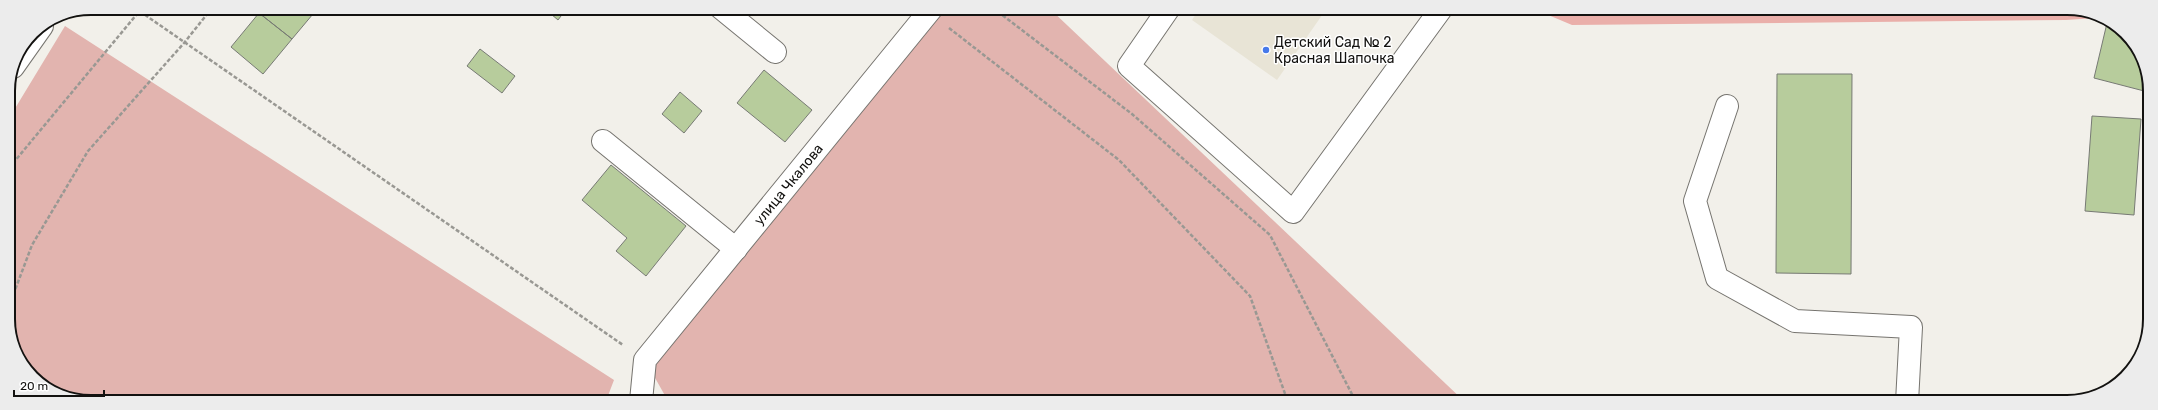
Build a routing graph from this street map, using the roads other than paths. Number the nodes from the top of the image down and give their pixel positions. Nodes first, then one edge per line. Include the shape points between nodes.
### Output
1 (730, 15) edge
2 (927, 15) edge
3 (1164, 15) edge
4 (1437, 15) edge
5 (775, 52) dead end
6 (1727, 106) dead end
7 (603, 141) dead end
8 (736, 249) junction
9 (642, 395) edge
10 (1907, 395) edge

1 - 5 street
2 - 8 street, улица Чкалова
3 - 4 street via 1129,66 1293,212
6 - 10 street via 1695,201 1717,278 1795,321 1911,327
7 - 8 street
8 - 9 street, улица Чкалова via 645,360

